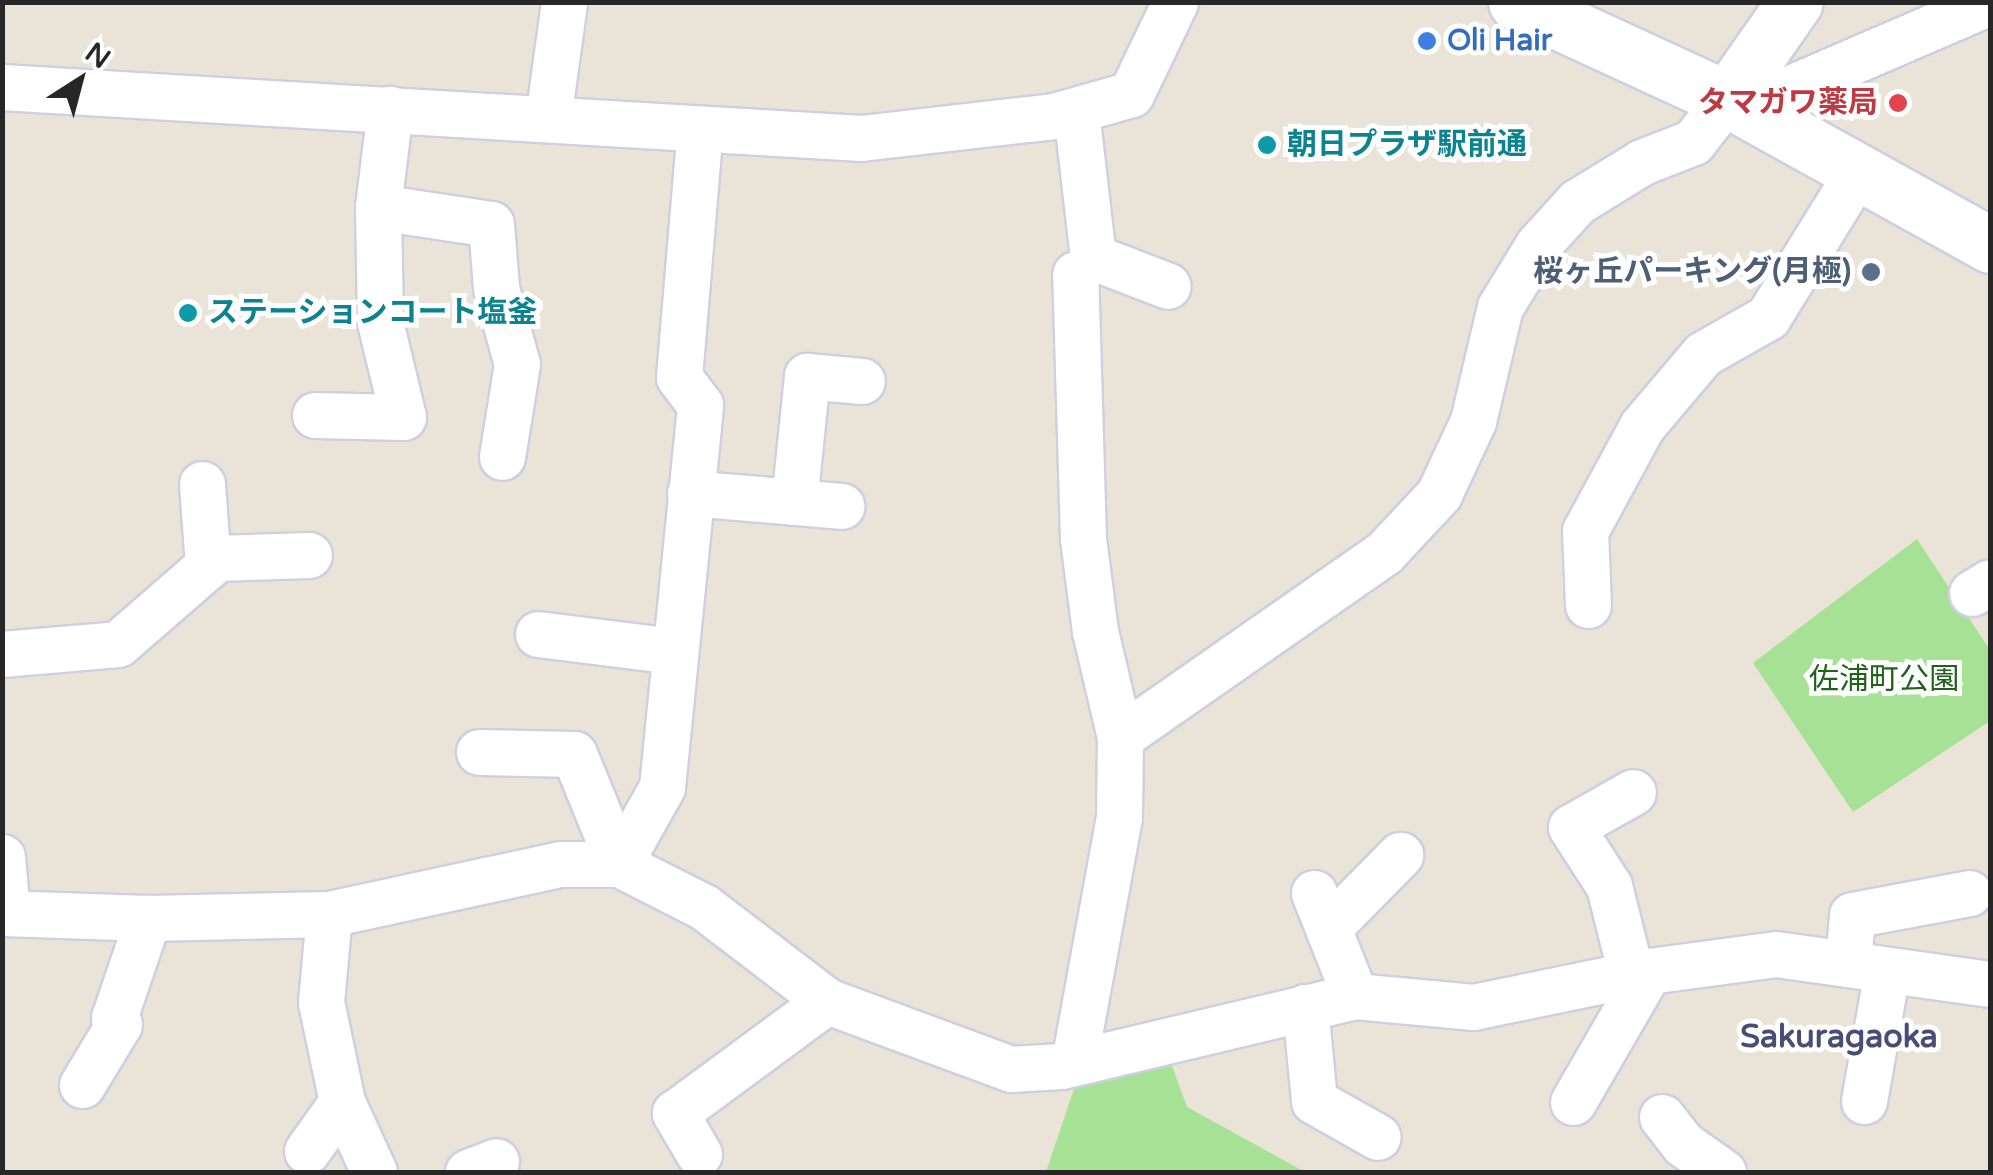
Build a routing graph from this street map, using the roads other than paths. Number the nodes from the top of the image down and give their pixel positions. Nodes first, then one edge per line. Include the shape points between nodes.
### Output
1 (564, 2) edge
2 (1175, 2) edge
3 (1516, 2) edge
4 (1795, 2) edge
5 (1990, 2) edge
6 (2, 86) edge
7 (1735, 104) junction
8 (390, 109) junction
9 (1076, 111) junction
10 (548, 118) junction
11 (700, 129) junction
12 (1858, 171) junction
13 (378, 207) junction
14 (1990, 245) edge
15 (1075, 274) dead end
16 (1168, 286) dead end
17 (862, 381) dead end
18 (316, 415) dead end
19 (502, 457) dead end
20 (202, 484) dead end
21 (690, 492) junction
22 (794, 502) junction
23 (841, 506) dead end
24 (309, 555) dead end
25 (208, 566) junction
26 (1588, 605) dead end
27 (538, 634) dead end
28 (674, 652) junction
29 (2, 654) edge
30 (1120, 738) junction
31 (479, 752) dead end
32 (1633, 792) dead end
33 (1400, 855) dead end
34 (2, 857) edge
35 (619, 864) junction
36 (1969, 893) dead end
37 (5, 913) edge
38 (329, 914) junction
39 (148, 918) junction
40 (1867, 967) junction
41 (1640, 972) junction
42 (1990, 984) edge
43 (1355, 996) junction
44 (827, 1001) junction
45 (1305, 1007) junction
46 (1074, 1062) junction
47 (82, 1085) dead end
48 (1864, 1101) dead end
49 (342, 1102) junction
50 (1573, 1102) dead end
51 (1378, 1137) dead end
52 (1671, 1144) edge
53 (308, 1151) dead end
54 (699, 1154) dead end
55 (374, 1172) edge
56 (1722, 1172) edge

1 - 10 street
2 - 9 street via 1131,94
3 - 7 street
4 - 7 street
5 - 7 street
6 - 8 street
7 - 12 street
7 - 30 street via 1693,142 1642,162 1577,202 1538,245 1500,307 1473,421 1439,494 1384,553
8 - 10 street
8 - 13 street
9 - 11 street via 861,138
9 - 16 street via 1093,257
10 - 11 street
11 - 21 street via 679,377 700,405
12 - 14 street
12 - 26 street via 1768,317 1703,354 1642,426 1585,531
13 - 18 street via 380,322 403,417
13 - 19 street via 491,224 496,288 517,364
15 - 30 street via 1083,538 1095,632
17 - 22 street via 807,376
20 - 25 street
21 - 22 street
21 - 28 street
22 - 23 street
24 - 25 street via 217,558
25 - 29 street via 118,644
27 - 28 street
28 - 35 street via 662,787
30 - 46 street via 1119,818
31 - 35 street via 574,754
32 - 41 street via 1571,827 1609,886
33 - 43 street via 1321,910
34 - 37 street
35 - 38 street via 560,864
35 - 44 street via 704,907
36 - 40 street via 1852,915
37 - 39 street
38 - 39 street
38 - 49 street via 321,1002
39 - 47 street via 114,1018 119,1024
40 - 41 street via 1776,954
40 - 42 street
40 - 48 street
41 - 43 street via 1473,1007
41 - 50 street
43 - 45 street
44 - 46 street via 1011,1069
44 - 54 street via 676,1113
45 - 46 street
45 - 51 street via 1314,1102
49 - 53 street
49 - 55 street
52 - 56 street

